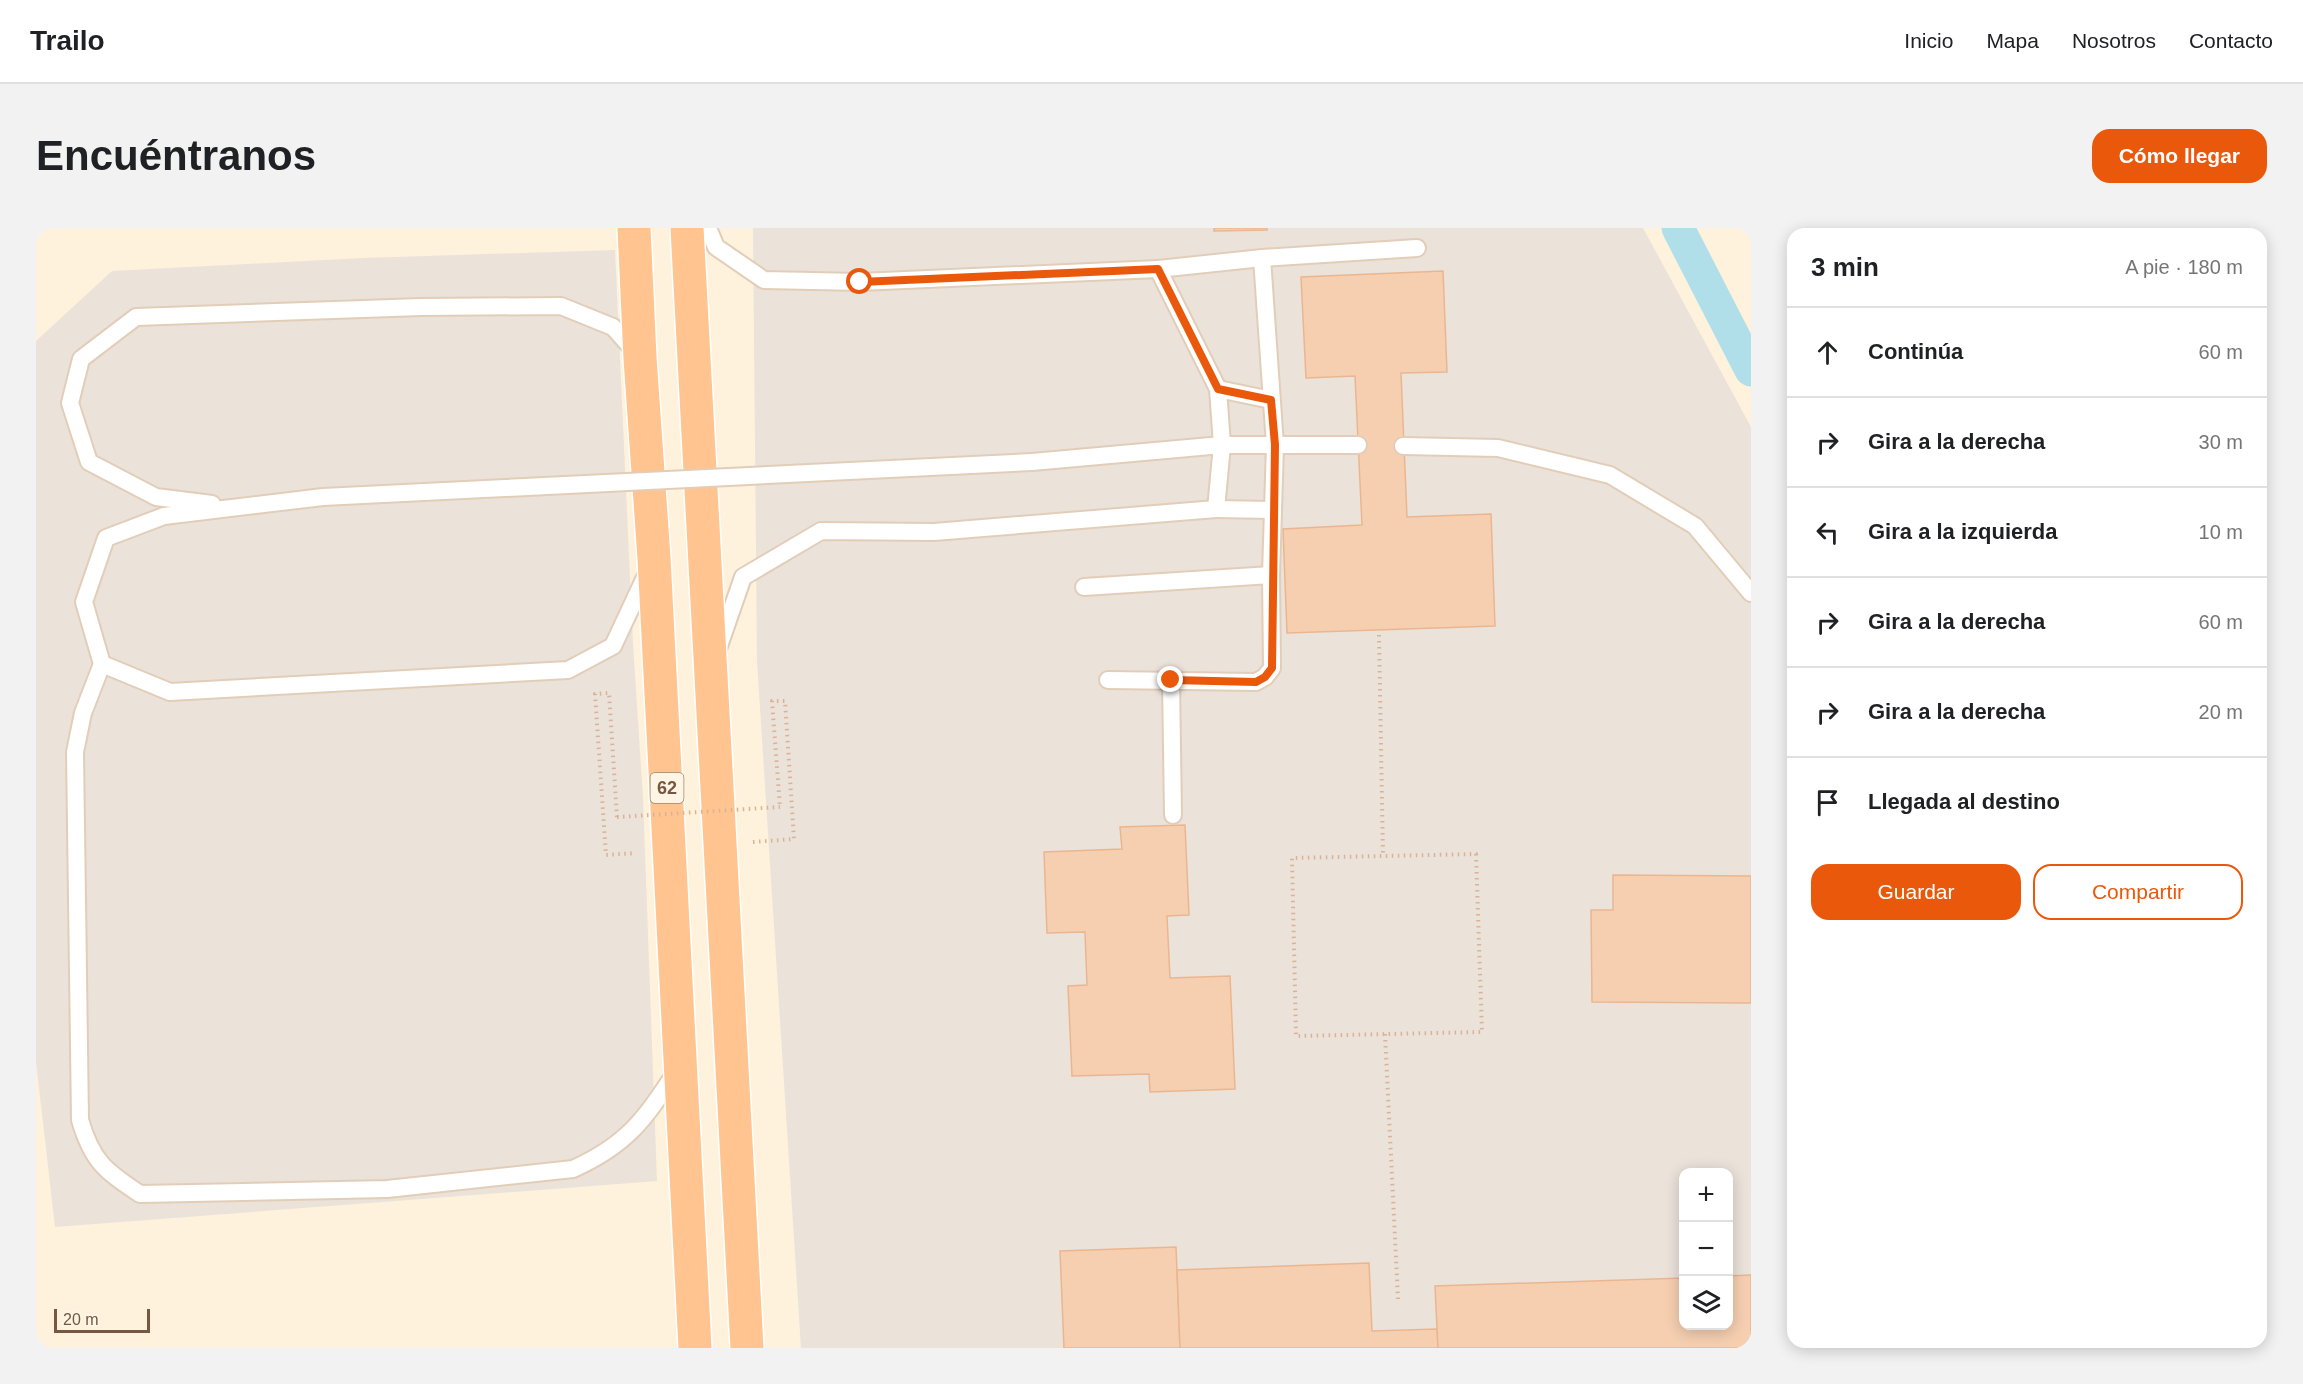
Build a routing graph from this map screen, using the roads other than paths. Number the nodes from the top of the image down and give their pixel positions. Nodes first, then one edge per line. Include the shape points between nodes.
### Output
1 (634, 228) edge
2 (687, 228) edge
3 (708, 228) edge
4 (1417, 248) dead end
5 (1262, 258) junction
6 (1158, 269) junction
7 (640, 358) junction
8 (1218, 389) junction
9 (1271, 400) junction
10 (1222, 445) junction
11 (1275, 445) junction
12 (1358, 445) dead end
13 (1403, 446) dead end
14 (243, 508) junction
15 (1216, 509) junction
16 (1273, 510) junction
17 (654, 558) junction
18 (1271, 575) junction
19 (1084, 586) dead end
20 (1751, 593) edge
21 (102, 664) junction
22 (710, 673) junction
23 (1108, 680) dead end
24 (1171, 680) junction
25 (1173, 815) dead end
26 (681, 1065) junction
27 (695, 1348) edge
28 (747, 1348) edge

1 - 7 highway, 62
2 - 22 highway
3 - 6 lane via 716,248 764,280 860,282
4 - 5 lane
5 - 6 lane
5 - 9 lane
6 - 8 lane
7 - 14 lane via 613,327 561,306 136,317 81,359 70,403 89,462 156,497
7 - 17 highway, 62
8 - 9 lane
8 - 10 lane
9 - 11 lane
10 - 11 lane
10 - 14 lane, bridge via 1032,462 323,497
10 - 15 lane
11 - 12 lane
11 - 16 lane
13 - 20 lane via 1498,448 1610,475 1695,526
14 - 21 lane via 164,516 106,538 84,602
15 - 16 lane
15 - 22 lane via 934,532 821,531 743,577
16 - 18 lane
17 - 21 lane via 613,645 568,670 170,692
17 - 26 highway, 62
18 - 19 lane
18 - 24 lane via 1272,668 1265,677 1256,682 1228,683
21 - 26 lane via 83,713 75,752 80,1120 96,1161 112,1176 140,1194 387,1189 573,1169 601,1156 631,1134
22 - 28 highway
23 - 24 lane
24 - 25 lane
26 - 27 highway, 62

